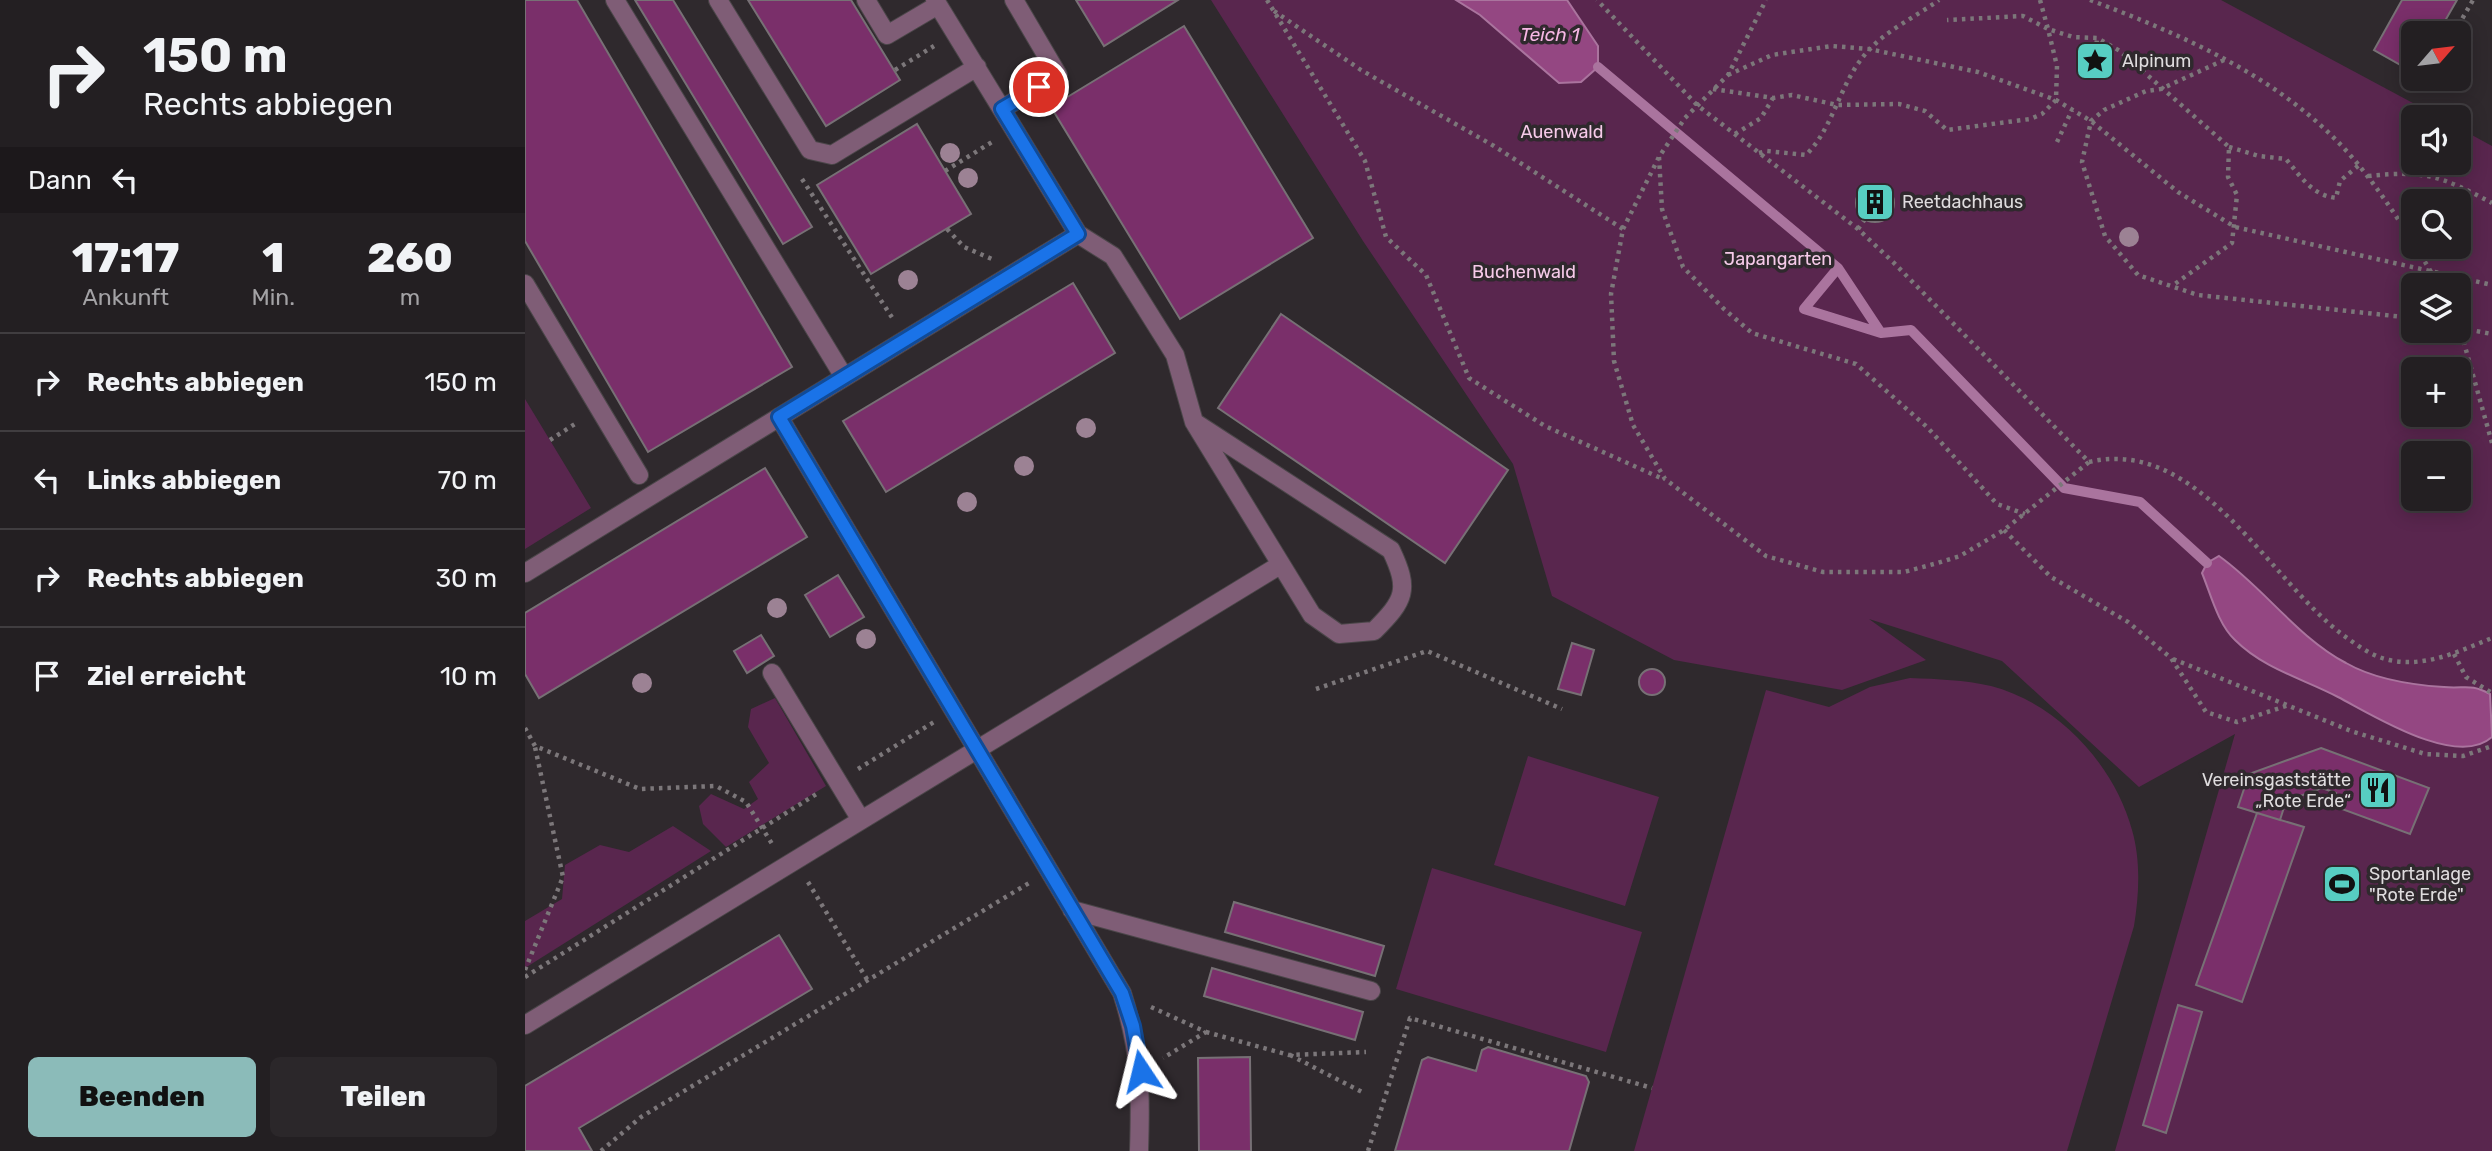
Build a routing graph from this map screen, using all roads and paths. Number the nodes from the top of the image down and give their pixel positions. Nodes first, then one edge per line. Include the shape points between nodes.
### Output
1 (615, 0) edge
2 (718, 0) edge
3 (866, 0) edge
4 (1014, 0) edge
5 (1267, 0) edge
6 (1597, 0) edge
7 (1766, 0) edge
8 (1939, 0) edge
9 (2040, 0) edge
10 (2090, 0) edge
11 (2473, 0) edge
12 (937, 3) edge
13 (1274, 11) junction
14 (1947, 20) dead end
15 (2461, 21) edge
16 (2048, 29) junction
17 (956, 33) junction
18 (2097, 38) junction
19 (1869, 49) junction
20 (2224, 60) junction
21 (2095, 61) dead end
22 (977, 67) junction
23 (895, 70) dead end
24 (1728, 75) junction
25 (1713, 89) junction
26 (2161, 89) junction
27 (1773, 98) junction
28 (2056, 100) junction
29 (1696, 105) junction
30 (1837, 105) junction
31 (1002, 109) junction
32 (2072, 110) junction
33 (2091, 121) junction
34 (1014, 128) junction
35 (1735, 134) junction
36 (2057, 142) dead end
37 (2229, 147) junction
38 (1759, 153) junction
39 (1659, 157) junction
40 (2359, 165) junction
41 (945, 170) dead end
42 (2368, 176) junction
43 (802, 179) dead end
44 (2492, 203) edge
45 (1865, 219) dead end
46 (2401, 224) edge
47 (2235, 227) junction
48 (947, 229) dead end
49 (1623, 229) junction
50 (1857, 229) junction
51 (1078, 234) junction
52 (2424, 259) edge
53 (1018, 270) junction
54 (2433, 273) joint
55 (2471, 281) edge
56 (525, 285) edge
57 (2492, 285) edge
58 (2172, 286) junction
59 (2401, 317) edge
60 (2471, 330) edge
61 (2492, 334) edge
62 (906, 339) junction
63 (2464, 343) edge
64 (844, 377) junction
65 (779, 417) junction
66 (1194, 422) junction
67 (2492, 443) edge
68 (2089, 462) junction
69 (639, 475) dead end
70 (1665, 480) junction
71 (2025, 515) junction
72 (2004, 530) junction
73 (1280, 565) junction
74 (525, 573) edge
75 (2492, 638) edge
76 (2454, 654) junction
77 (2171, 658) junction
78 (772, 673) dead end
79 (1316, 689) dead end
80 (2492, 693) edge
81 (2289, 705) junction
82 (1562, 709) dead end
83 (953, 711) junction
84 (525, 728) edge
85 (535, 746) junction
86 (2492, 746) edge
87 (976, 750) junction
88 (838, 781) junction
89 (861, 820) junction
90 (762, 827) junction
91 (790, 864) junction
92 (1048, 871) junction
93 (1072, 910) junction
94 (525, 970) edge
95 (525, 977) edge
96 (867, 981) junction
97 (1371, 991) dead end
98 (1122, 993) junction
99 (525, 1025) edge
100 (1206, 1032) junction
101 (1366, 1052) dead end
102 (1289, 1055) junction
103 (1141, 1071) junction
104 (1652, 1088) dead end
105 (1364, 1093) dead end
106 (601, 1151) edge
107 (1139, 1151) edge
108 (1368, 1151) edge

1 - 64 street
2 - 22 street via 810,150 832,155
3 - 12 street via 887,35
4 - 31 street via 1058,75
5 - 13 path
6 - 29 path
7 - 24 path
8 - 19 path
9 - 16 path
10 - 20 path via 2162,27
11 - 15 path
12 - 17 street
13 - 49 path via 1361,70 1494,146
13 - 70 path via 1365,161 1386,237 1426,275 1469,378 1545,426
14 - 16 path via 2023,16
16 - 18 path
16 - 28 path via 2057,66
17 - 22 street
17 - 23 path
18 - 21 path
18 - 26 path via 2120,51
19 - 24 path via 1803,48 1772,55
19 - 28 path via 1978,72
19 - 30 path
20 - 26 path
20 - 40 path via 2290,102
22 - 31 street
24 - 25 path
25 - 27 path
25 - 29 path
26 - 33 path via 2104,110
26 - 37 path
27 - 30 path via 1792,95
27 - 35 path via 1761,118
28 - 30 path via 2030,119 1947,130 1925,111 1899,104
28 - 32 path
29 - 35 path
29 - 39 path
30 - 38 path via 1819,141 1806,155
31 - 34 street
32 - 33 path
32 - 36 path
33 - 47 path via 2178,192
33 - 58 path via 2082,162 2105,236 2138,275
34 - 41 path
34 - 51 street
35 - 38 path
37 - 40 path via 2286,159 2322,197 2336,198 2340,181
37 - 47 path via 2228,177 2238,195
38 - 50 path
39 - 49 path
39 - 71 path via 1662,209 1683,267 1724,309 1752,333 1856,364 1927,427 1997,504
40 - 42 path
42 - 44 path via 2406,172 2447,179
42 - 46 path
43 - 62 path
45 - 50 path
47 - 54 path
47 - 58 path via 2232,243
48 - 53 path via 964,247
49 - 70 path via 1611,294 1613,361 1633,425
50 - 68 path
51 - 53 street
51 - 66 street via 1113,256 1175,355
52 - 54 path
53 - 62 street
55 - 57 path
56 - 69 street
58 - 59 path via 2198,295
60 - 61 path
62 - 64 street
63 - 67 path
64 - 65 street
65 - 74 street
65 - 83 street
66 - 73 street
66 - 73 street via 1391,550 1404,577 1400,605 1374,631 1339,634 1312,615
68 - 71 path
68 - 76 path via 2126,459 2171,474 2238,525 2328,624 2366,652 2412,662
70 - 72 path via 1766,556 1823,572 1904,572 1960,556
71 - 72 path
72 - 77 path via 2051,577 2127,622
73 - 87 street
75 - 76 path
76 - 80 path via 2466,677
77 - 81 path
77 - 81 path via 2206,712 2237,722
78 - 88 street
79 - 82 path via 1427,651
81 - 86 path via 2425,754 2463,756
83 - 87 street
83 - 88 path
84 - 85 path
85 - 90 path via 640,789 716,786 746,802
85 - 94 path via 562,877
87 - 89 street
87 - 92 street
88 - 89 street
88 - 90 path
89 - 91 street
90 - 91 path
90 - 95 path
91 - 96 path
91 - 99 street
92 - 93 street
92 - 96 path
93 - 97 street
93 - 98 street
96 - 106 path via 641,1117
98 - 100 path
98 - 103 street
100 - 102 path
100 - 103 path
101 - 102 path
102 - 105 path
103 - 107 street
104 - 108 path via 1410,1018

